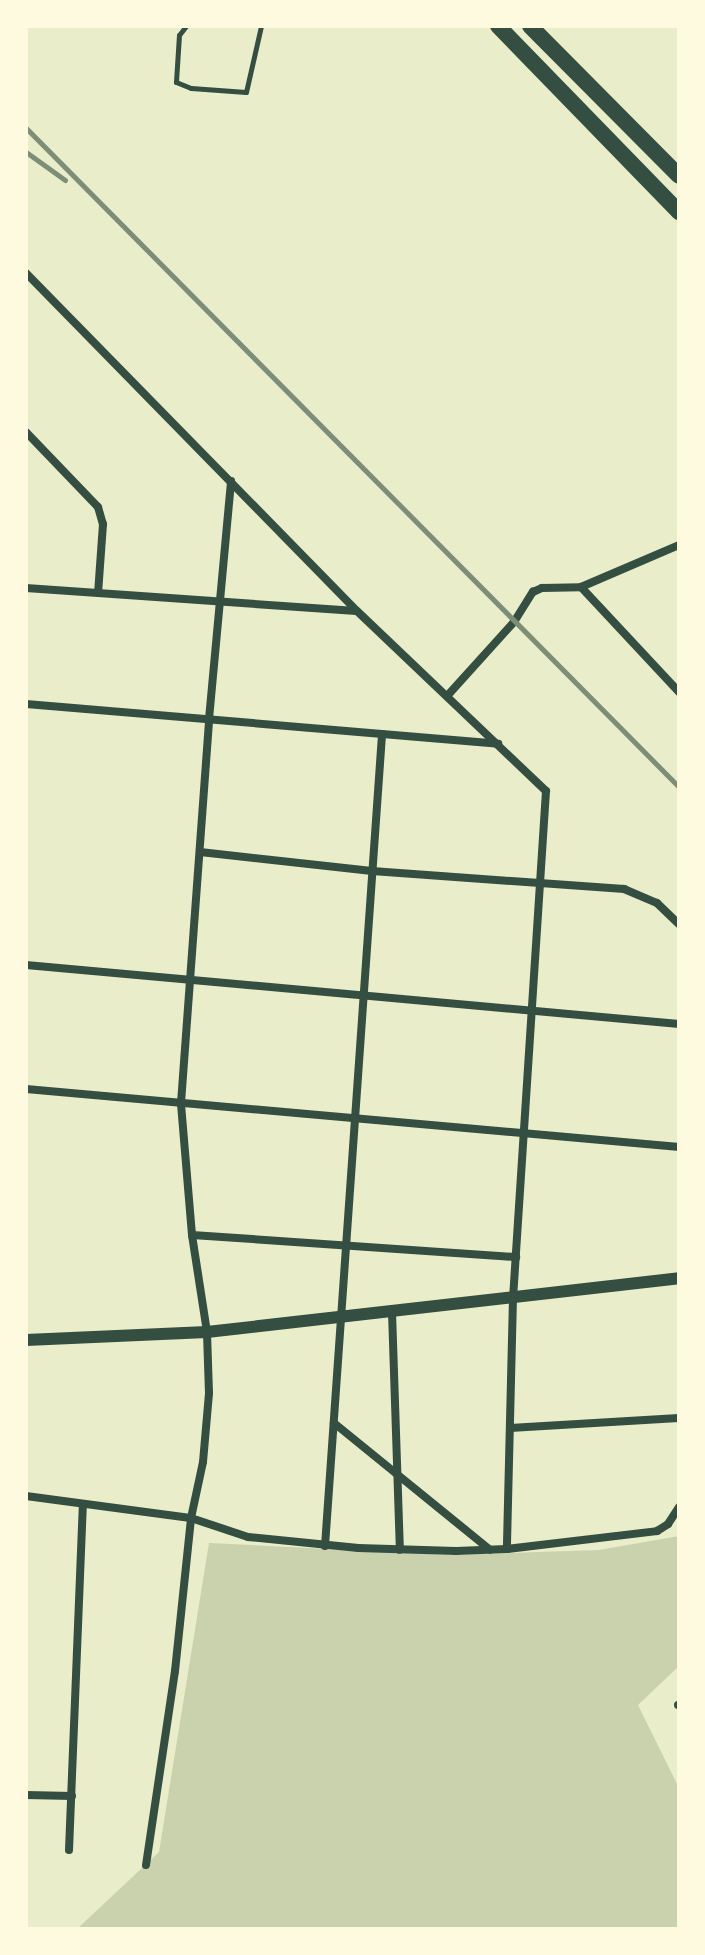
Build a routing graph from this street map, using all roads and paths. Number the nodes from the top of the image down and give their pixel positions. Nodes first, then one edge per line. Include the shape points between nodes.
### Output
1 (186, 26) edge
2 (261, 26) edge
3 (498, 26) edge
4 (530, 26) edge
5 (679, 176) edge
6 (679, 212) edge
7 (26, 273) edge
8 (26, 432) edge
9 (231, 481) junction
10 (679, 545) edge
11 (581, 587) junction
12 (26, 588) edge
13 (98, 593) junction
14 (220, 601) junction
15 (357, 611) junction
16 (679, 692) edge
17 (448, 695) junction
18 (26, 704) edge
19 (209, 719) junction
20 (382, 734) junction
21 (499, 744) junction
22 (200, 852) junction
23 (372, 871) junction
24 (541, 886) junction
25 (679, 924) edge
26 (26, 965) edge
27 (193, 980) junction
28 (364, 995) junction
29 (533, 1011) junction
30 (679, 1024) edge
31 (26, 1089) edge
32 (181, 1103) junction
33 (355, 1118) junction
34 (525, 1133) junction
35 (679, 1147) edge
36 (192, 1235) junction
37 (346, 1245) junction
38 (516, 1257) junction
39 (679, 1278) edge
40 (513, 1298) junction
41 (392, 1312) junction
42 (341, 1318) junction
43 (207, 1332) junction
44 (26, 1340) edge
45 (679, 1418) edge
46 (334, 1423) junction
47 (510, 1428) junction
48 (400, 1475) junction
49 (26, 1496) edge
50 (83, 1504) junction
51 (679, 1507) edge
52 (191, 1518) junction
53 (325, 1546) junction
54 (507, 1549) junction
55 (400, 1550) junction
56 (490, 1550) junction
57 (26, 1795) edge
58 (72, 1796) junction
59 (69, 1850) dead end
60 (146, 1865) dead end

1 - 2 lane via 179,35 176,82 246,92
3 - 6 highway
4 - 5 highway
7 - 9 street
8 - 13 street via 102,515
9 - 14 street
9 - 15 street
10 - 11 street
11 - 16 street
11 - 17 street via 533,592 514,622
12 - 13 street
13 - 14 street
14 - 15 street
14 - 19 street
15 - 17 street
17 - 21 street
18 - 19 street
19 - 20 street
19 - 22 street
20 - 21 street
20 - 23 street
21 - 24 street via 543,785 547,797
22 - 23 street
22 - 27 street
23 - 24 street
23 - 28 street
24 - 25 street via 615,888 657,903
24 - 29 street
26 - 27 street
27 - 28 street
27 - 32 street
28 - 29 street
28 - 33 street
29 - 30 street
29 - 34 street
31 - 32 street
32 - 33 street
32 - 36 street
33 - 34 street
33 - 37 street
34 - 35 street
34 - 38 street
36 - 37 street
36 - 43 street
37 - 38 street
37 - 42 street
38 - 40 street
39 - 40 street
40 - 41 street
40 - 47 street
41 - 42 street
41 - 48 street
42 - 43 street
42 - 46 street
43 - 44 street
43 - 52 street via 209,1393
45 - 47 street
46 - 48 street
46 - 53 street
47 - 54 street
48 - 55 street
48 - 56 street
49 - 50 street
50 - 52 street
50 - 58 street
51 - 54 street via 657,1531
52 - 53 street via 248,1537
52 - 60 street
53 - 55 street
54 - 56 street
55 - 56 street
57 - 58 street
58 - 59 street

